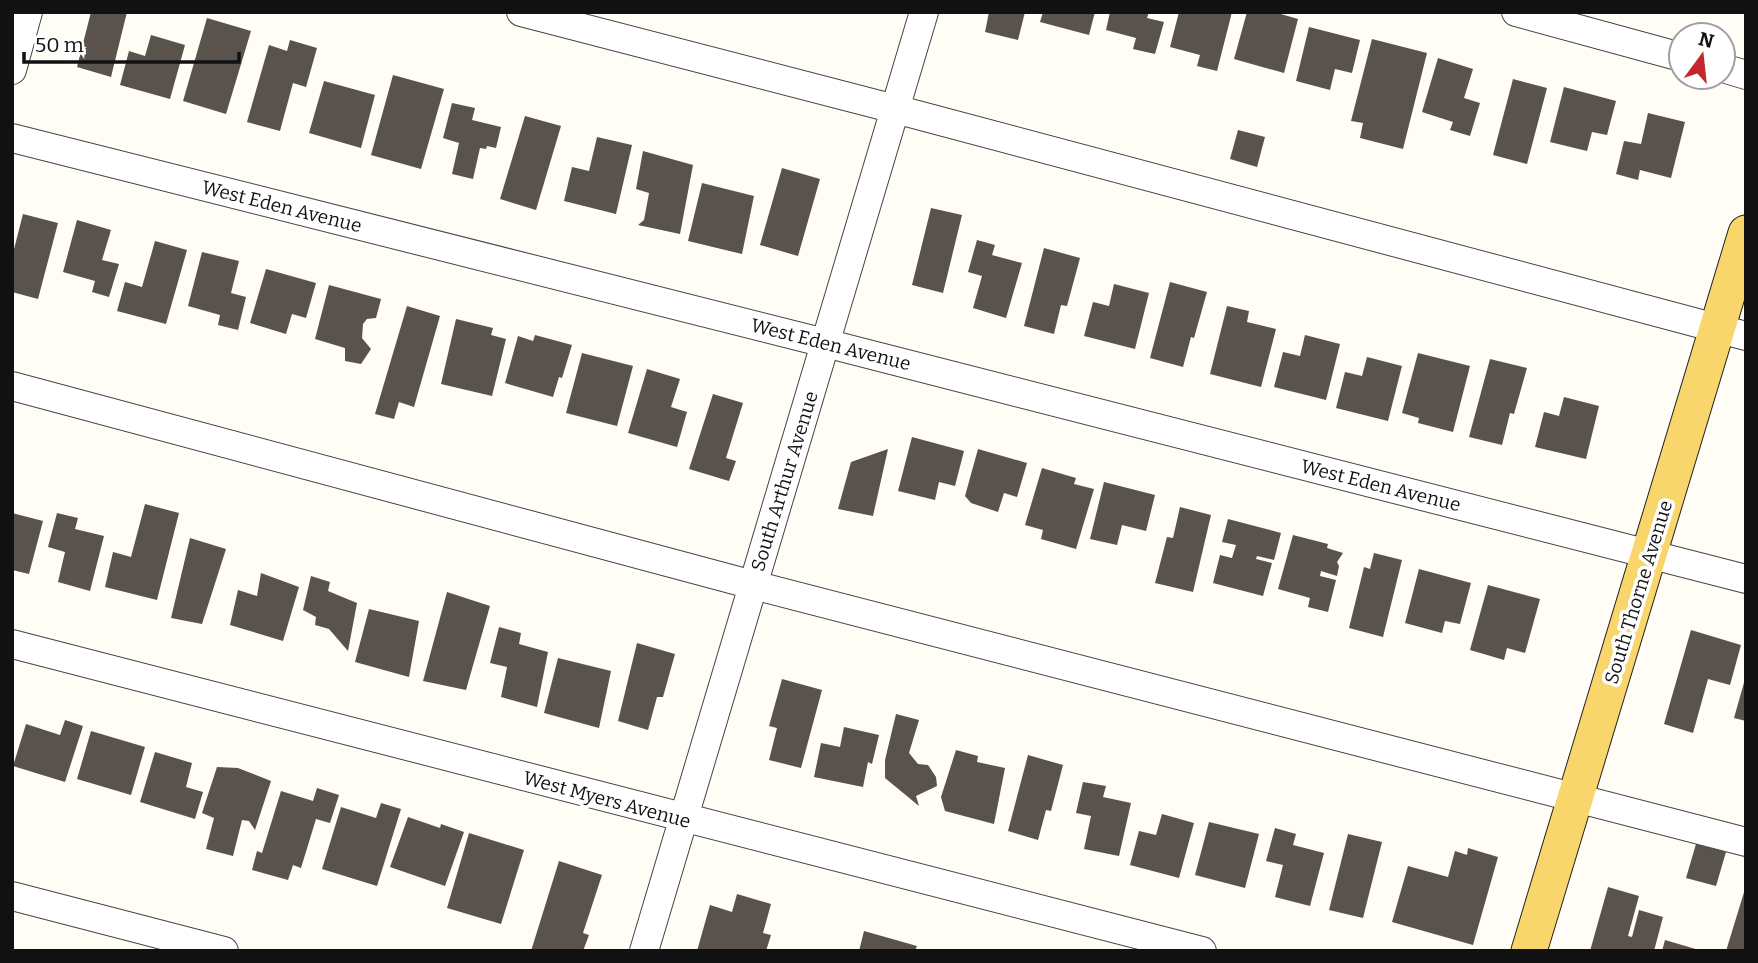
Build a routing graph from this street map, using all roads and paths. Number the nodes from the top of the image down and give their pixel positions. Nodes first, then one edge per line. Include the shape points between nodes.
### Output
1 (28, 12) edge
2 (521, 12) edge
3 (924, 12) edge
4 (1516, 12) edge
5 (1667, 53) edge
6 (12, 70) edge
7 (895, 109) junction
8 (12, 138) edge
9 (1746, 233) edge
10 (1731, 333) edge
11 (825, 343) junction
12 (12, 386) edge
13 (1650, 554) junction
14 (1746, 579) edge
15 (753, 585) junction
16 (12, 644) edge
17 (1576, 799) junction
18 (683, 819) junction
19 (1746, 842) edge
20 (12, 896) edge
21 (224, 951) edge
22 (644, 951) edge
23 (1202, 951) edge
24 (1529, 951) edge

1 - 6 street
2 - 7 street
3 - 7 street, South Arthur Avenue
4 - 5 street
7 - 10 street
7 - 11 street, South Arthur Avenue
8 - 11 street, West Eden Avenue
9 - 10 main road, South Thorne Avenue
10 - 13 main road, South Thorne Avenue
11 - 13 street, West Eden Avenue
11 - 15 street, South Arthur Avenue
12 - 15 street
13 - 14 street, West Eden Avenue
13 - 17 main road, South Thorne Avenue
15 - 17 street
15 - 18 street, South Arthur Avenue
16 - 18 street, West Myers Avenue
17 - 19 street
17 - 24 main road, South Thorne Avenue
18 - 22 street, South Arthur Avenue
18 - 23 street, West Myers Avenue
20 - 21 street

